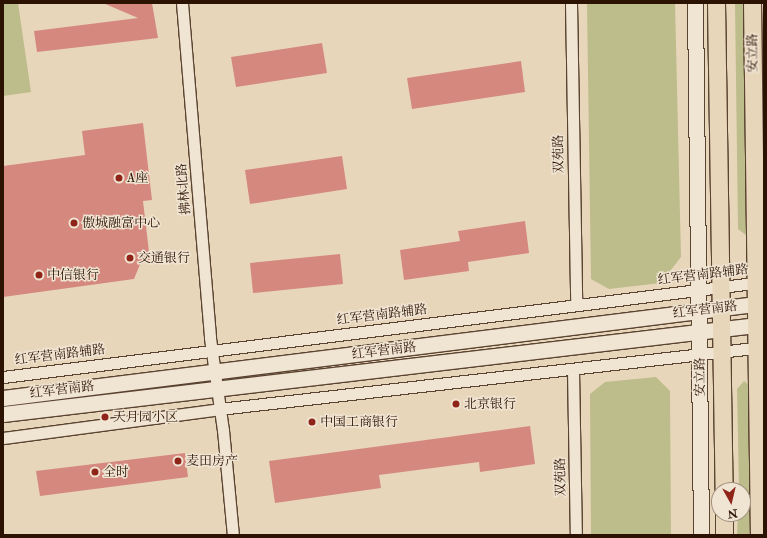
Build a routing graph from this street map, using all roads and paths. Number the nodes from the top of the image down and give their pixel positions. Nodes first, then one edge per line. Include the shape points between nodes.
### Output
1 (182, 3) edge
2 (571, 3) edge
3 (695, 3) edge
4 (716, 3) edge
5 (752, 3) edge
6 (759, 283) edge
7 (720, 287) junction
8 (699, 290) junction
9 (759, 303) edge
10 (576, 304) junction
11 (721, 308) junction
12 (699, 310) junction
13 (760, 325) edge
14 (721, 329) junction
15 (699, 331) junction
16 (760, 347) edge
17 (212, 350) junction
18 (722, 352) junction
19 (699, 354) junction
20 (573, 370) junction
21 (215, 372) junction
22 (3, 377) edge
23 (217, 388) junction
24 (3, 398) edge
25 (219, 409) junction
26 (3, 414) edge
27 (3, 438) edge
28 (724, 482) edge
29 (724, 522) edge
30 (233, 535) edge
31 (576, 535) edge
32 (701, 535) edge
33 (724, 535) edge
34 (759, 535) edge

1 - 17 street, 拂林北路
2 - 10 street, 双苑路
3 - 8 main road, 安立路
4 - 7 main road, 安立路
5 - 6 main road, 安立路
6 - 7 street, 红军营南路辅路
6 - 9 main road, 安立路
7 - 8 street, 红军营南路辅路
7 - 11 main road, 安立路
8 - 10 street, 红军营南路辅路
8 - 12 main road, 安立路
9 - 11 main road, 红军营南路
9 - 13 main road, 安立路
10 - 17 street, 红军营南路辅路
11 - 12 main road, 红军营南路
11 - 14 main road, 安立路
12 - 15 main road, 安立路
12 - 21 main road, 红军营南路
13 - 14 main road, 红军营南路
13 - 16 main road, 安立路
14 - 15 main road, 红军营南路
14 - 18 main road, 安立路
15 - 19 main road, 安立路
15 - 23 main road, 红军营南路
16 - 18 street
16 - 34 main road, 安立路
17 - 21 street, 拂林北路
17 - 22 street, 红军营南路辅路
18 - 19 street
18 - 28 main road, 安立路
19 - 20 street
19 - 32 main road, 安立路
20 - 25 street
20 - 31 street, 双苑路
21 - 23 street, 拂林北路
21 - 24 main road, 红军营南路
23 - 25 street, 拂林北路
23 - 26 main road, 红军营南路
25 - 27 street
25 - 30 street, 拂林北路
29 - 33 main road

